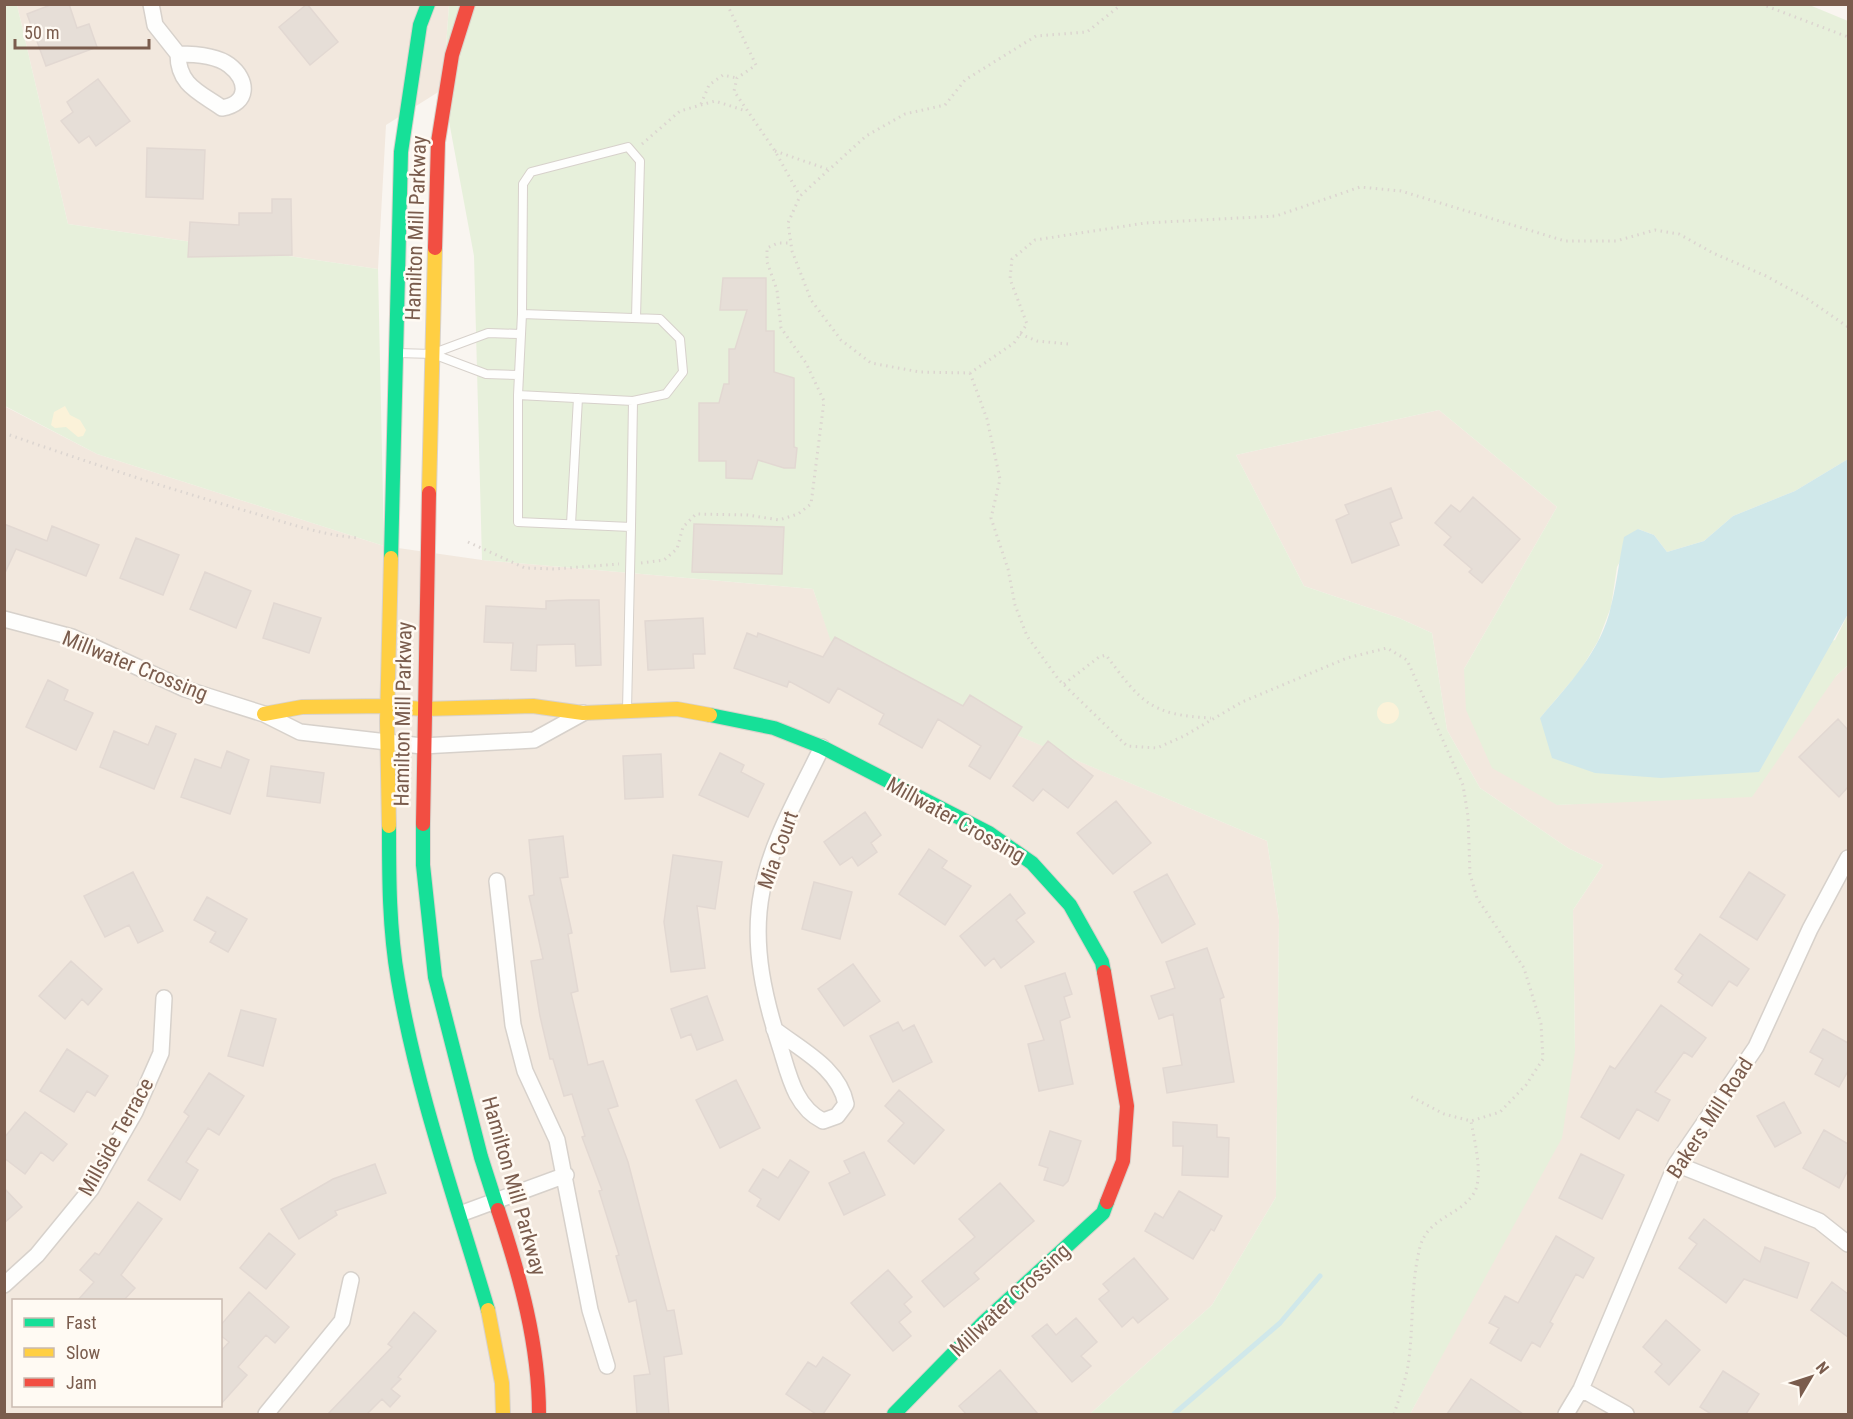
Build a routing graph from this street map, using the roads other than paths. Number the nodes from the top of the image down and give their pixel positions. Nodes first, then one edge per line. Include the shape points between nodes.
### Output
1 (151, 4) edge
2 (428, 4) edge
3 (468, 4) edge
4 (178, 54) junction
5 (522, 314) junction
6 (636, 318) junction
7 (520, 334) junction
8 (397, 353) junction
9 (433, 354) junction
10 (518, 375) junction
11 (518, 395) junction
12 (578, 398) junction
13 (633, 402) junction
14 (571, 524) junction
15 (631, 527) junction
16 (4, 619) edge
17 (388, 706) junction
18 (423, 709) junction
19 (627, 711) junction
20 (583, 713) junction
21 (264, 714) junction
22 (387, 744) junction
23 (422, 746) junction
24 (822, 747) junction
25 (1848, 858) edge
26 (497, 881) dead end
27 (164, 998) dead end
28 (774, 1029) junction
29 (1676, 1164) junction
30 (566, 1175) junction
31 (496, 1202) junction
32 (460, 1214) junction
33 (1848, 1244) edge
34 (351, 1280) dead end
35 (4, 1285) edge
36 (607, 1366) dead end
37 (1581, 1389) junction
38 (266, 1414) edge
39 (503, 1414) edge
40 (539, 1414) edge
41 (894, 1414) edge
42 (1566, 1414) edge
43 (1626, 1414) edge

1 - 4 street via 155,25
2 - 8 street, Hamilton Mill Parkway via 420,25 400,152
3 - 9 street, Hamilton Mill Parkway via 452,55 438,142
4 - 4 street via 178,71 191,87 222,108 241,101 242,81 228,64
5 - 6 lane
5 - 6 lane via 523,184 531,172 628,147 640,161
5 - 7 lane
6 - 13 lane via 660,319 680,339 683,372 666,394
7 - 9 lane via 488,333
7 - 10 lane
8 - 9 lane
8 - 17 street, Hamilton Mill Parkway
9 - 10 lane via 486,374
9 - 18 street, Hamilton Mill Parkway
10 - 11 lane
11 - 12 lane
11 - 14 lane via 518,522
12 - 13 lane
12 - 14 lane
13 - 15 lane
14 - 15 lane
15 - 19 lane
16 - 21 street, Millwater Crossing via 72,637 185,689
17 - 18 street, Millwater Crossing
17 - 21 street, Millwater Crossing via 302,707
17 - 22 street, Hamilton Mill Parkway
18 - 20 street, Millwater Crossing via 533,706
18 - 23 street, Hamilton Mill Parkway
19 - 20 street, Millwater Crossing
19 - 24 street, Millwater Crossing via 677,709 774,728
20 - 23 street, Millwater Crossing via 534,740
21 - 22 street, Millwater Crossing via 300,732
22 - 23 street, Millwater Crossing
22 - 32 street, Hamilton Mill Parkway via 390,911 398,980 419,1075
23 - 31 street, Hamilton Mill Parkway via 423,866 435,977
24 - 28 street, Mia Court via 775,848 762,890 757,933 761,977
24 - 41 street, Millwater Crossing via 989,833 1032,863 1070,905 1102,962 1127,1106 1123,1161 1103,1213 983,1323
25 - 29 street, Bakers Mill Road via 1810,929 1756,1047
26 - 30 street via 513,1025 525,1071 557,1140
27 - 35 street, Millside Terrace via 160,1053 135,1112 91,1190 37,1255
28 - 28 street, Mia Court via 796,1094 808,1114 823,1121 837,1116 846,1104 843,1089 824,1066
29 - 33 street via 1819,1221
29 - 37 street, Bakers Mill Road
30 - 31 street
30 - 36 street via 590,1310
31 - 32 street
31 - 40 street, Hamilton Mill Parkway via 523,1287
32 - 39 street, Hamilton Mill Parkway via 491,1321
34 - 38 street via 342,1321
37 - 42 street, Bakers Mill Road
37 - 43 street

